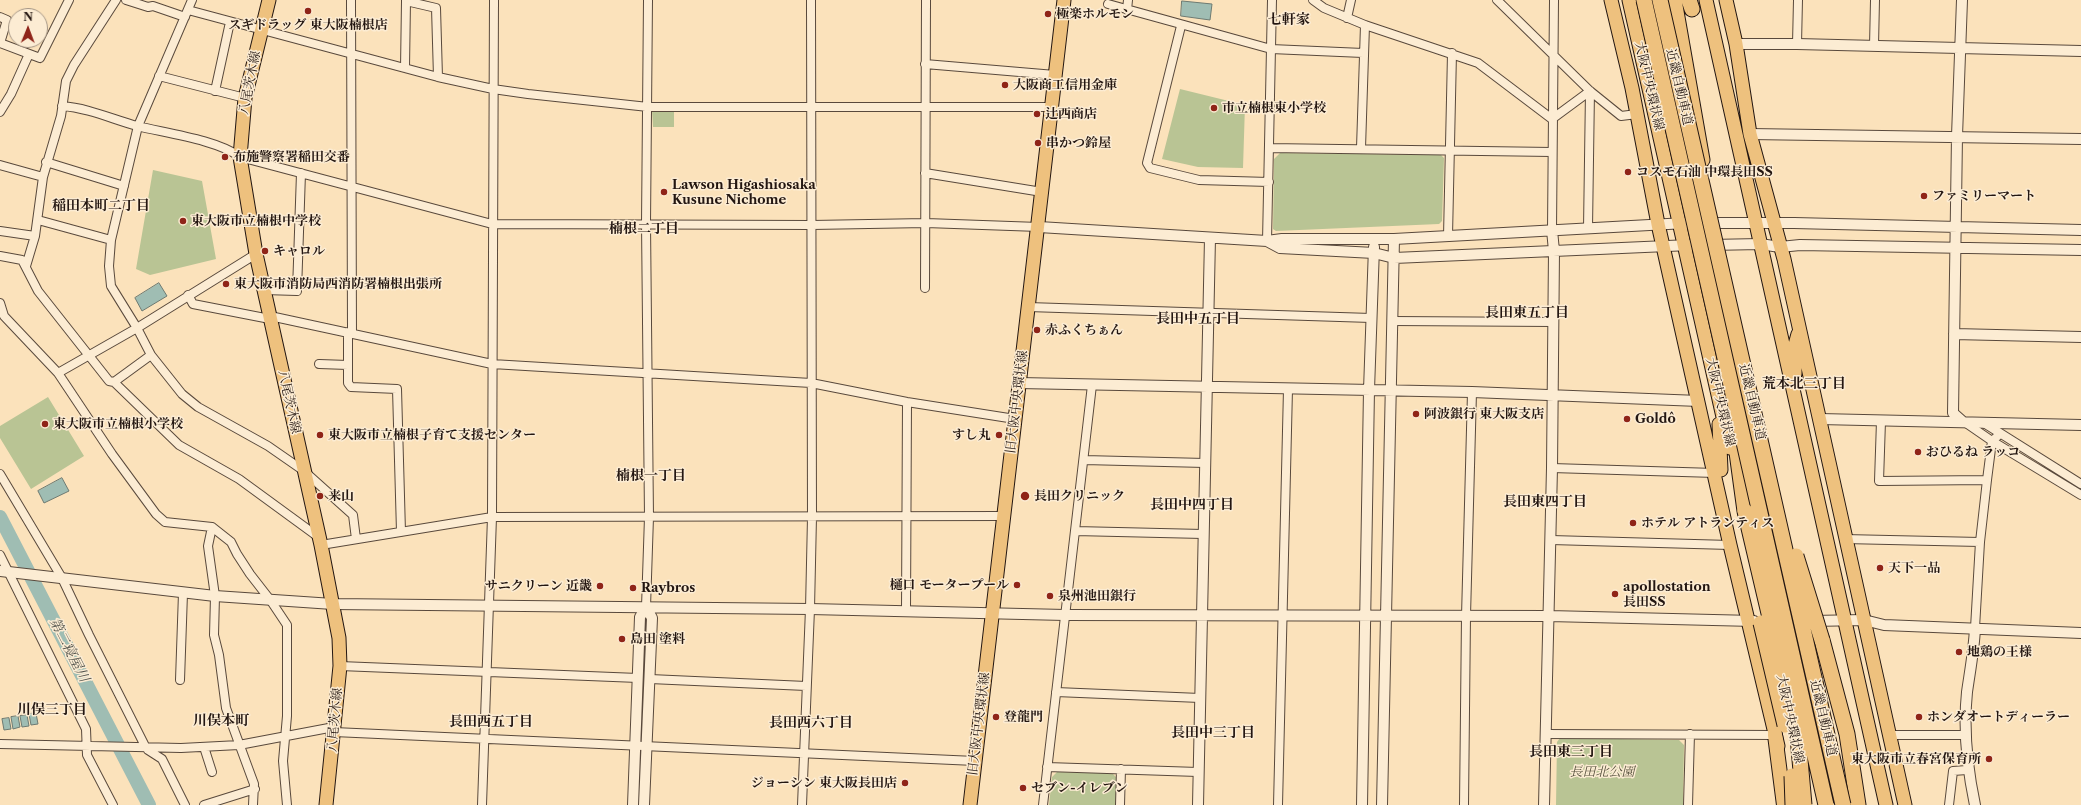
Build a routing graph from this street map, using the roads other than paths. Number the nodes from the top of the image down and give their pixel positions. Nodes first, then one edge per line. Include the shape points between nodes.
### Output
1 (70, 0) edge
2 (116, 0) edge
3 (126, 0) edge
4 (192, 0) edge
5 (269, 0) edge
6 (351, 0) edge
7 (494, 0) edge
8 (648, 0) edge
9 (811, 0) edge
10 (926, 0) edge
11 (1064, 0) edge
12 (1128, 0) edge
13 (1272, 0) edge
14 (1313, 0) edge
15 (1351, 0) edge
16 (1497, 0) edge
17 (1554, 0) edge
18 (1611, 0) edge
19 (1620, 0) edge
20 (1629, 0) edge
21 (1644, 0) edge
22 (1660, 0) edge
23 (1674, 0) edge
24 (1706, 0) edge
25 (1726, 0) edge
26 (1798, 0) edge
27 (1875, 0) edge
28 (1962, 0) edge
29 (1108, 4) dead end
30 (1127, 10) junction
31 (187, 13) junction
32 (0, 17) edge
33 (1347, 18) junction
34 (230, 22) junction
35 (1364, 25) junction
36 (1181, 26) junction
37 (261, 31) junction
38 (1636, 32) junction
39 (1736, 44) junction
40 (1797, 44) junction
41 (1874, 46) junction
42 (1271, 49) junction
43 (1961, 49) junction
44 (2081, 51) edge
45 (351, 53) junction
46 (1364, 53) junction
47 (1452, 53) junction
48 (29, 54) junction
49 (1554, 55) junction
50 (925, 64) junction
51 (405, 68) junction
52 (1055, 75) junction
53 (159, 76) junction
54 (438, 77) junction
55 (493, 89) junction
56 (216, 91) junction
57 (1590, 91) junction
58 (245, 98) junction
59 (62, 106) junction
60 (811, 106) junction
61 (926, 106) junction
62 (648, 107) junction
63 (1051, 107) junction
64 (0, 112) edge
65 (1637, 114) junction
66 (1552, 118) junction
67 (138, 126) junction
68 (1750, 134) junction
69 (1957, 136) junction
70 (2081, 139) edge
71 (1269, 148) junction
72 (1361, 148) junction
73 (1449, 150) junction
74 (1552, 152) junction
75 (240, 157) junction
76 (46, 162) junction
77 (0, 165) edge
78 (301, 173) junction
79 (925, 173) junction
80 (43, 177) junction
81 (1269, 182) junction
82 (124, 186) junction
83 (351, 187) junction
84 (1042, 192) junction
85 (1704, 195) junction
86 (38, 220) junction
87 (1755, 222) junction
88 (926, 223) junction
89 (1680, 223) junction
90 (492, 224) junction
91 (646, 224) junction
92 (1658, 224) junction
93 (1775, 224) junction
94 (812, 225) junction
95 (1039, 227) junction
96 (1956, 227) junction
97 (1588, 228) junction
98 (0, 230) edge
99 (1552, 230) junction
100 (2081, 230) edge
101 (36, 236) junction
102 (1448, 236) junction
103 (1210, 238) junction
104 (1374, 239) junction
105 (1394, 239) junction
106 (111, 240) junction
107 (1267, 241) junction
108 (1760, 244) junction
109 (1684, 245) junction
110 (1664, 247) junction
111 (1780, 247) junction
112 (1956, 248) junction
113 (2081, 250) edge
114 (1554, 251) junction
115 (1374, 253) junction
116 (256, 254) junction
117 (0, 256) edge
118 (1394, 258) junction
119 (26, 266) junction
120 (1706, 273) junction
121 (926, 288) dead end
122 (264, 290) junction
123 (188, 295) junction
124 (0, 303) edge
125 (1028, 307) junction
126 (1208, 312) junction
127 (270, 318) junction
128 (1371, 318) junction
129 (2, 320) edge
130 (1392, 321) junction
131 (1554, 322) junction
132 (137, 328) junction
133 (1799, 328) junction
134 (350, 332) junction
135 (1954, 334) junction
136 (2081, 337) edge
137 (151, 355) junction
138 (88, 356) junction
139 (318, 364) dead end
140 (492, 364) junction
141 (348, 365) junction
142 (58, 373) junction
143 (648, 373) junction
144 (114, 382) junction
145 (811, 383) junction
146 (1019, 383) junction
147 (1092, 385) junction
148 (1207, 387) junction
149 (1717, 388) junction
150 (1288, 389) junction
151 (1369, 390) junction
152 (1391, 392) junction
153 (1472, 392) junction
154 (1553, 395) junction
155 (1794, 395) junction
156 (1699, 401) junction
157 (907, 402) junction
158 (1015, 419) junction
159 (1820, 419) junction
160 (1881, 421) junction
161 (1962, 421) junction
162 (1984, 424) junction
163 (2081, 425) edge
164 (2000, 434) junction
165 (1992, 441) junction
166 (1763, 450) junction
167 (1084, 460) junction
168 (1205, 463) junction
169 (1552, 468) junction
170 (304, 471) junction
171 (1715, 473) junction
172 (0, 474) edge
173 (1987, 480) junction
174 (2081, 484) edge
175 (2081, 495) edge
176 (1722, 502) junction
177 (1746, 512) junction
178 (905, 515) junction
179 (1004, 516) junction
180 (492, 517) junction
181 (649, 517) junction
182 (812, 517) junction
183 (212, 527) junction
184 (1075, 531) junction
185 (401, 532) junction
186 (1203, 534) junction
187 (1844, 538) junction
188 (356, 539) junction
189 (319, 540) junction
190 (1551, 540) junction
191 (1980, 542) junction
192 (1730, 545) junction
193 (0, 555) edge
194 (4, 572) edge
195 (60, 577) junction
196 (183, 593) junction
197 (215, 596) junction
198 (271, 601) junction
199 (333, 604) junction
200 (490, 607) junction
201 (646, 607) junction
202 (810, 609) junction
203 (906, 610) junction
204 (993, 613) junction
205 (1065, 615) junction
206 (1283, 615) junction
207 (1201, 616) junction
208 (1365, 616) junction
209 (1386, 616) junction
210 (1466, 616) junction
211 (1549, 616) junction
212 (1749, 620) junction
213 (1864, 620) junction
214 (1845, 621) junction
215 (1769, 622) junction
216 (1974, 628) junction
217 (2081, 634) edge
218 (340, 666) junction
219 (487, 673) junction
220 (638, 678) junction
221 (650, 679) junction
222 (180, 680) dead end
223 (806, 686) junction
224 (1056, 692) junction
225 (1200, 698) junction
226 (1865, 714) junction
227 (334, 729) junction
228 (1545, 734) junction
229 (1690, 734) junction
230 (1848, 734) junction
231 (1775, 735) junction
232 (1888, 735) junction
233 (1965, 735) junction
234 (285, 737) junction
235 (485, 738) junction
236 (0, 744) edge
237 (88, 744) junction
238 (636, 744) junction
239 (239, 745) junction
240 (145, 746) junction
241 (646, 746) junction
242 (204, 747) junction
243 (804, 752) junction
244 (975, 761) junction
245 (1047, 767) junction
246 (1121, 769) junction
247 (1967, 770) junction
248 (212, 772) dead end
249 (1198, 772) junction
250 (255, 789) junction
251 (113, 805) edge
252 (185, 805) edge
253 (204, 805) edge
254 (253, 805) edge
255 (287, 805) edge
256 (326, 805) edge
257 (482, 805) edge
258 (633, 805) edge
259 (644, 805) edge
260 (802, 805) edge
261 (970, 805) edge
262 (1043, 805) edge
263 (1120, 805) edge
264 (1198, 805) edge
265 (1278, 805) edge
266 (1362, 805) edge
267 (1382, 805) edge
268 (1464, 805) edge
269 (1544, 805) edge
270 (1688, 805) edge
271 (1784, 805) edge
272 (1794, 805) edge
273 (1804, 805) edge
274 (1809, 805) edge
275 (1826, 805) edge
276 (1843, 805) edge
277 (1858, 805) edge
278 (1868, 805) edge
279 (1886, 805) edge
280 (1904, 805) edge
281 (1949, 805) edge
282 (1975, 805) edge

1 - 48 street via 40,58
2 - 59 street via 74,65 66,81
3 - 31 street via 148,7
4 - 31 street
5 - 37 main road, 八尾茨木線
6 - 45 street
7 - 55 street
8 - 62 street
9 - 60 street
10 - 50 street
11 - 52 main road, 旧大阪中央環状線
12 - 30 street
13 - 42 street
14 - 33 street
15 - 33 street
16 - 49 street
17 - 49 street
18 - 65 main road
19 - 38 main road
20 - 38 main road, 大阪中央環状線
21 - 120 highway, 近畿自動車道, bridge
22 - 85 highway, 近畿自動車道, bridge
23 - 85 highway, bridge via 1699,137
24 - 87 main road
25 - 39 main road
26 - 40 street
27 - 41 street
28 - 43 street
29 - 30 street
30 - 36 street
31 - 34 street
31 - 53 street
32 - 48 street via 7,20 0,43
33 - 35 street
34 - 37 street
34 - 56 street
35 - 46 street
35 - 47 street
36 - 42 street
36 - 81 street via 1146,163 1150,168 1199,180
37 - 45 street
37 - 58 main road, 八尾茨木線
38 - 89 main road, 大阪中央環状線
39 - 40 street
39 - 68 main road
40 - 41 street
41 - 43 street
42 - 46 street
42 - 71 street
43 - 44 street
43 - 69 street
45 - 51 street
45 - 83 street
46 - 72 street
47 - 66 street via 1478,63
47 - 73 street
48 - 64 street via 12,94
49 - 57 street
49 - 66 street
50 - 52 street
50 - 61 street
51 - 54 street
51 - 54 street via 406,1 436,8
52 - 63 main road, 旧大阪中央環状線
53 - 56 street
53 - 67 street
54 - 55 street
55 - 62 street
55 - 90 street
56 - 58 street
57 - 65 street via 1621,116
57 - 66 street
57 - 97 street
58 - 75 main road, 八尾茨木線
59 - 67 street via 77,107
59 - 76 street
60 - 61 street
60 - 62 street
60 - 94 street
61 - 63 street
61 - 79 street
62 - 91 street
63 - 84 main road, 旧大阪中央環状線
65 - 92 main road
66 - 74 street
67 - 75 street via 231,150
67 - 82 street
68 - 69 street
68 - 93 main road
69 - 70 street
69 - 96 street
71 - 72 street
71 - 81 street
72 - 73 street
73 - 74 street
73 - 102 street
74 - 99 street
75 - 78 street
75 - 116 main road, 八尾茨木線
76 - 80 street
76 - 82 street
77 - 80 street
78 - 83 street
78 - 122 street via 297,291
79 - 84 street
79 - 88 street
80 - 86 street
81 - 107 street
82 - 106 street
83 - 90 street
83 - 134 street
84 - 95 main road, 旧大阪中央環状線
85 - 166 highway, 近畿自動車道, bridge
86 - 101 street
86 - 106 street
87 - 89 street
87 - 93 street
87 - 108 main road
88 - 94 street
88 - 95 street
88 - 121 street
89 - 92 street
89 - 109 main road, 大阪中央環状線
90 - 91 street
90 - 140 street
91 - 94 street
91 - 143 street
92 - 97 street
92 - 110 main road
93 - 96 street
93 - 111 main road
94 - 145 street
95 - 103 street
95 - 125 main road, 旧大阪中央環状線
96 - 100 street
96 - 112 street
97 - 99 street
98 - 101 street
99 - 102 street
99 - 114 street
101 - 119 street
102 - 105 street
103 - 107 street
103 - 126 street
104 - 105 street
104 - 107 street
104 - 115 street
105 - 118 street
106 - 132 street via 111,286
107 - 115 street via 1280,248
108 - 109 street
108 - 111 street
108 - 155 main road
109 - 110 street
109 - 149 main road, 大阪中央環状線
110 - 114 street
110 - 156 main road
111 - 112 street via 1800,245
111 - 133 main road
112 - 113 street
112 - 135 street
114 - 118 street
114 - 131 street
115 - 118 street
115 - 128 street
116 - 122 main road, 八尾茨木線
116 - 123 street
117 - 119 street via 22,260
118 - 130 street
119 - 138 street via 38,291
120 - 177 highway, bridge
120 - 275 highway, 近畿自動車道, bridge
122 - 127 main road, 八尾茨木線
123 - 127 street via 193,304
123 - 132 street
124 - 129 street
125 - 126 street
125 - 146 main road, 旧大阪中央環状線
126 - 128 street
126 - 148 street
127 - 134 street
127 - 170 main road, 八尾茨木線
128 - 151 street
129 - 142 street
130 - 131 street
130 - 152 street
131 - 154 street
132 - 137 street
132 - 138 street
133 - 155 main road via 1795,345
133 - 159 main road
134 - 140 street
134 - 141 street
135 - 136 street
135 - 161 street via 1953,413
137 - 144 street
137 - 170 street via 176,388 198,407 268,446
138 - 142 street
138 - 144 street via 108,381
139 - 141 street
140 - 143 street
140 - 180 street
141 - 185 street via 348,383 351,387 397,389
142 - 183 street via 156,514 165,522
143 - 145 street
143 - 181 street
144 - 189 street via 179,445 239,479
145 - 157 street
145 - 182 street
146 - 147 street
146 - 158 main road, 旧大阪中央環状線
147 - 148 street
147 - 167 street
148 - 150 street
148 - 168 street
149 - 176 main road
149 - 215 main road, 大阪中央環状線
150 - 151 street
150 - 206 street
151 - 152 street
151 - 208 street
152 - 153 street
152 - 209 street
153 - 154 street
153 - 210 street
154 - 156 street
154 - 169 street
155 - 214 main road
156 - 171 main road
157 - 158 street
157 - 178 street
158 - 179 main road, 旧大阪中央環状線
159 - 160 street
159 - 187 main road
160 - 161 street
160 - 173 street via 1879,481
161 - 162 street
161 - 165 street
162 - 163 street
162 - 164 street
164 - 165 street
164 - 174 street
165 - 173 street
165 - 175 street
166 - 230 highway, bridge via 1822,640
166 - 276 highway, 近畿自動車道, bridge
167 - 168 street
167 - 184 street
168 - 186 street
169 - 171 street
169 - 190 street
170 - 188 street via 353,515
170 - 189 main road, 八尾茨木線
171 - 176 main road
172 - 195 street
173 - 191 street
176 - 192 main road
177 - 272 highway, bridge via 1761,624 1788,739
177 - 273 highway, bridge via 1798,737
178 - 179 street
178 - 182 street
178 - 203 street
179 - 204 main road, 旧大阪中央環状線
180 - 181 street
180 - 185 street
180 - 200 street
181 - 182 street
181 - 201 street
182 - 202 street
183 - 197 street via 208,557
183 - 198 street via 231,542 250,574
184 - 186 street
184 - 205 street
185 - 188 street
186 - 207 street
187 - 191 street
187 - 213 main road
188 - 189 street
189 - 199 main road, 八尾茨木線
190 - 192 street
190 - 211 street
191 - 216 street
192 - 212 main road
193 - 194 street
194 - 195 street
194 - 237 street via 86,729
195 - 196 street
195 - 240 street
196 - 197 street
196 - 222 street
197 - 198 street
197 - 239 street via 214,635 226,708
198 - 199 street
198 - 234 street via 287,625
199 - 200 street
199 - 218 main road, 八尾茨木線 via 339,638
200 - 201 street
200 - 219 street
201 - 202 street
201 - 220 street via 640,617
201 - 221 street via 652,618
202 - 203 street
202 - 223 street
203 - 204 street
204 - 205 street
204 - 244 main road, 旧大阪中央環状線
205 - 207 street
205 - 224 street
206 - 207 street
206 - 208 street
206 - 265 street
207 - 225 street
208 - 209 street
208 - 266 street
209 - 210 street
209 - 267 street
210 - 211 street
210 - 268 street
211 - 212 street
211 - 228 street
212 - 215 street
212 - 231 main road
213 - 214 street
213 - 216 street via 1884,625
213 - 232 main road
214 - 215 street
214 - 226 main road
215 - 274 main road, 大阪中央環状線
216 - 217 street
216 - 233 street
218 - 219 street
218 - 227 main road, 八尾茨木線
219 - 220 street
219 - 235 street
220 - 238 street
221 - 223 street
221 - 241 street
223 - 243 street
224 - 225 street
224 - 245 street
225 - 249 street
226 - 279 main road
226 - 280 main road
227 - 234 street
227 - 235 street
227 - 256 main road, 八尾茨木線
228 - 229 street
228 - 269 street
229 - 231 street
229 - 270 street
230 - 277 highway
230 - 278 highway
231 - 271 highway
231 - 272 main road
232 - 233 street
232 - 280 main road
233 - 247 street
234 - 239 street
234 - 255 street via 283,761
235 - 238 street
235 - 257 street
236 - 237 street
237 - 240 street
237 - 251 street via 87,755
238 - 241 street
238 - 258 street
239 - 242 street
239 - 250 street
240 - 242 street
240 - 252 street via 162,759
241 - 243 street
241 - 259 street
242 - 248 street
243 - 244 street
243 - 260 street
244 - 261 main road, 旧大阪中央環状線
245 - 246 street
245 - 262 street
246 - 249 street
246 - 263 street
247 - 281 street via 1953,771
247 - 282 street
249 - 264 street
250 - 253 street
250 - 254 street

